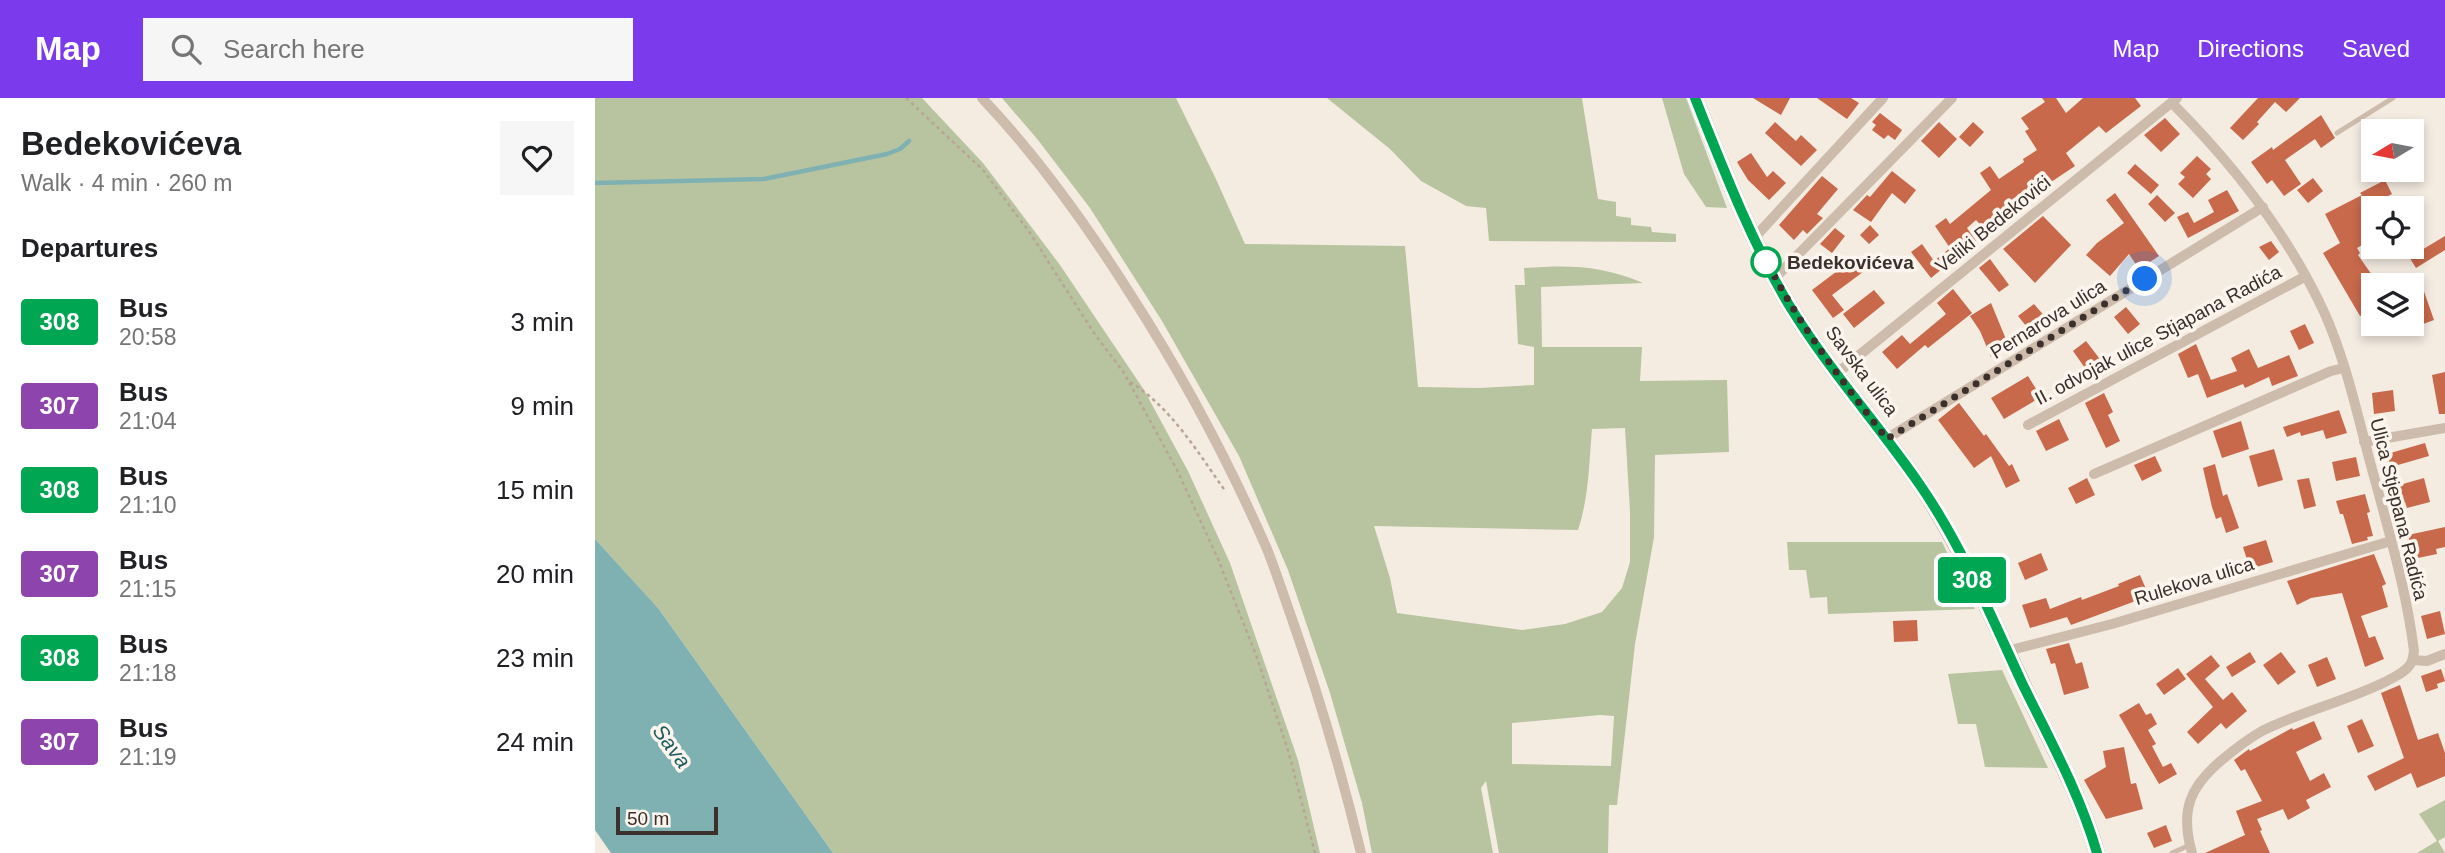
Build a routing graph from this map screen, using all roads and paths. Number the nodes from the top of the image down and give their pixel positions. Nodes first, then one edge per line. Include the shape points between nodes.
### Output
1 (906, 98) edge
2 (982, 98) edge
3 (1695, 98) edge
4 (1883, 98) edge
5 (1952, 98) edge
6 (2393, 98) edge
7 (2175, 100) edge
8 (2337, 133) dead end
9 (2263, 207) junction
10 (1754, 238) junction
11 (2306, 276) junction
12 (1775, 278) junction
13 (2344, 368) junction
14 (1836, 374) junction
15 (1128, 380) junction
16 (2028, 425) dead end
17 (2445, 428) edge
18 (1887, 439) junction
19 (2364, 442) junction
20 (2094, 474) dead end
21 (1231, 498) dead end
22 (2391, 541) junction
23 (2007, 651) junction
24 (2445, 654) edge
25 (2413, 660) junction
26 (2191, 849) edge
27 (1315, 853) edge
28 (1361, 853) edge
29 (2097, 853) edge
30 (2172, 853) edge

1 - 15 path via 983,170
2 - 28 street via 1013,131 1098,244 1170,355 1226,461 1268,551 1310,670
3 - 10 street, Savska ulica
4 - 10 street
5 - 12 street
6 - 8 lane
7 - 9 street, Ulica Stjepana Radića
7 - 14 street, Veliki Bedekovići
9 - 11 street, Ulica Stjepana Radića
9 - 18 street, Pernarova ulica
10 - 12 street, Savska ulica
11 - 13 street, Ulica Stjepana Radića
11 - 16 street, II. odvojak ulice Stjapana Radića
12 - 14 street, Savska ulica
13 - 19 street, Ulica Stjepana Radića
13 - 20 street
14 - 18 street, Savska ulica
15 - 21 path via 1166,412
15 - 27 path via 1178,472 1256,655 1288,750
17 - 19 street
18 - 23 street, Savska ulica via 1941,520
19 - 22 street, Ulica Stjepana Radića
22 - 23 street, Rulekova ulica
22 - 25 street, Ulica Stjepana Radića
23 - 29 street, Savska ulica via 2078,800
24 - 25 street via 2427,661
25 - 26 street via 2405,670 2371,688 2262,732 2213,767 2198,783 2187,810
26 - 30 lane

